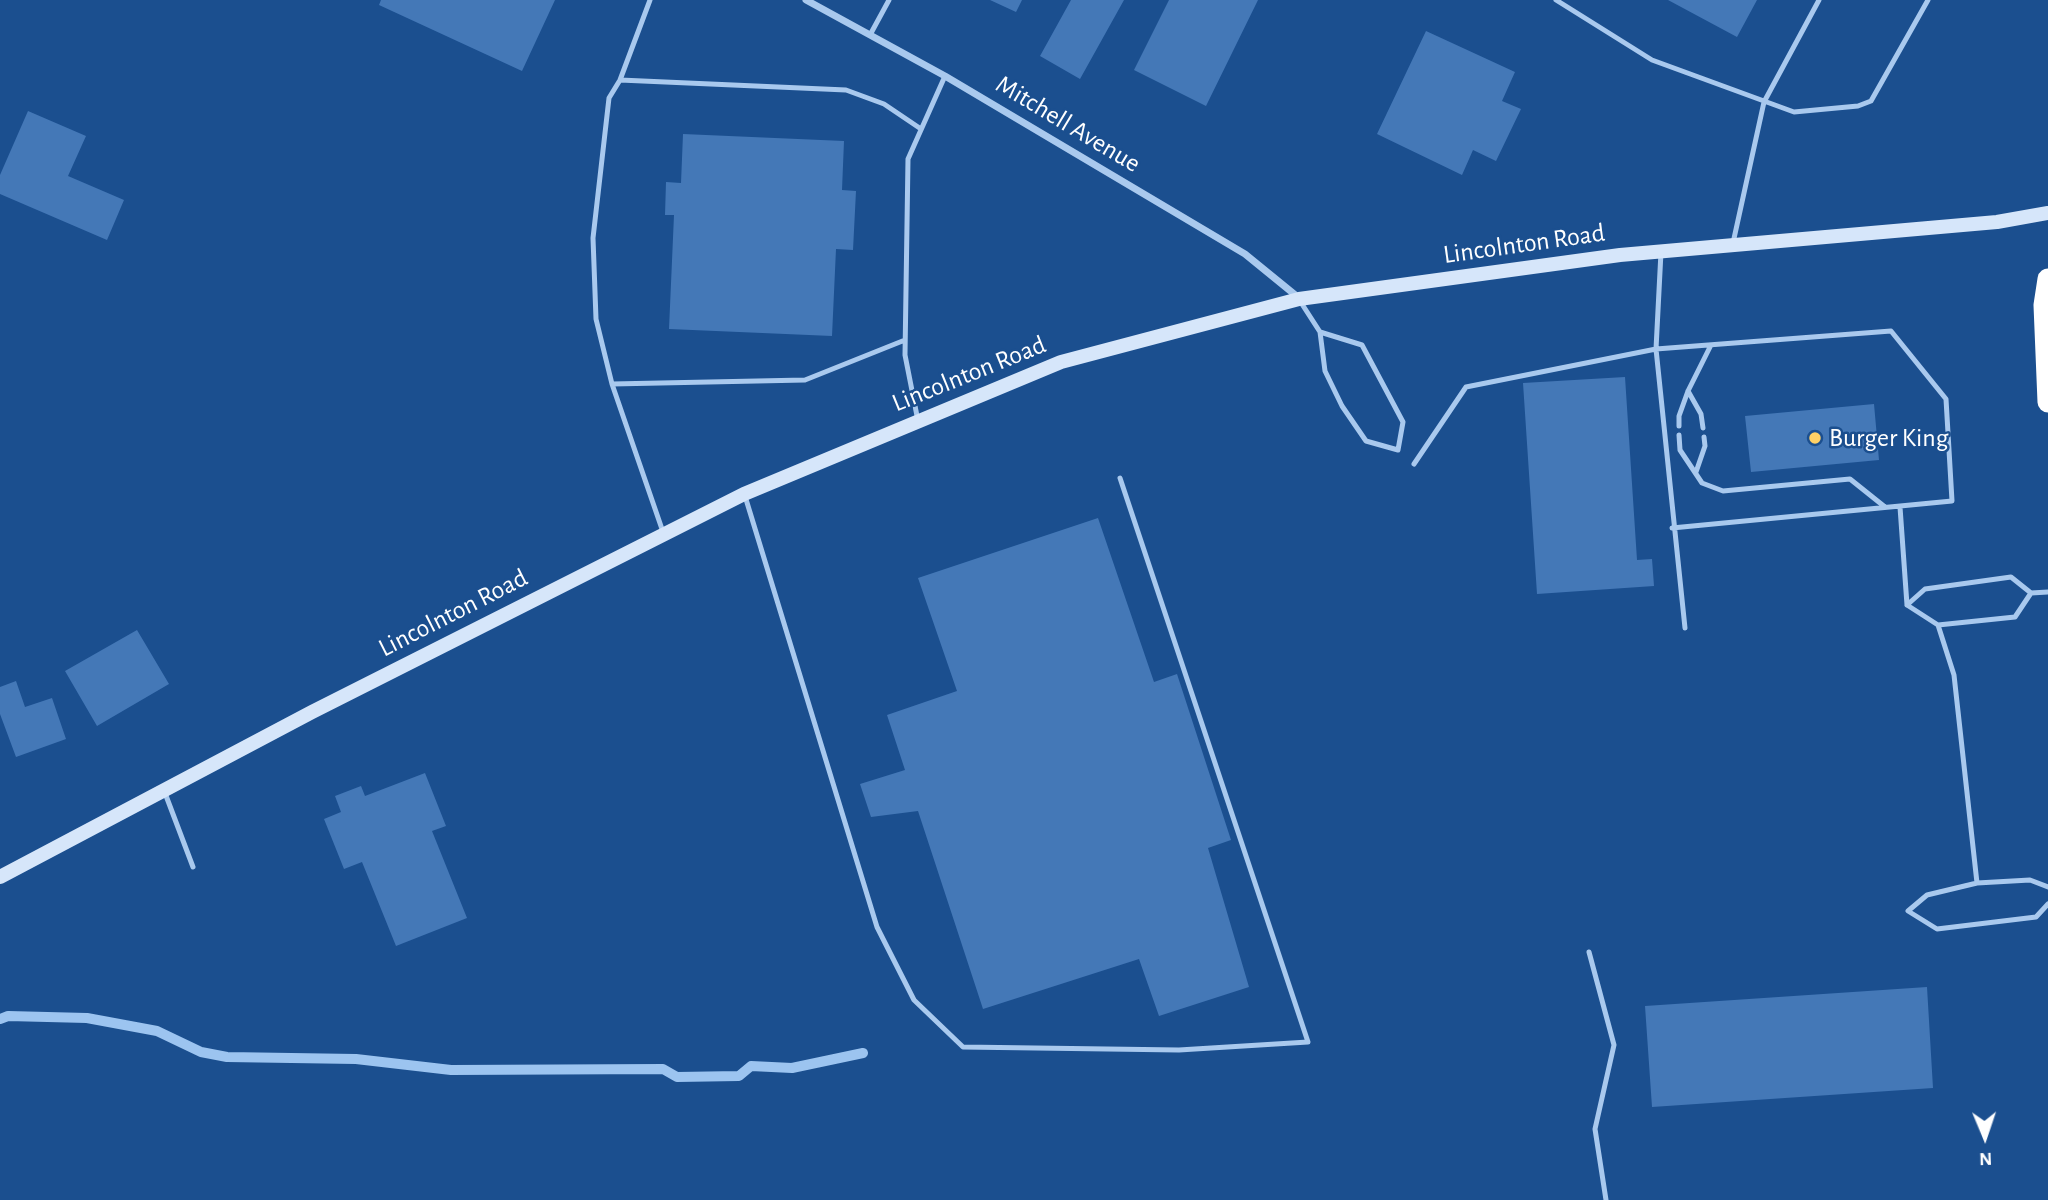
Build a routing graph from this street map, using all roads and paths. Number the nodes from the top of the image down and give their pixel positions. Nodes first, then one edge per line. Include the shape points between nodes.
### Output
1 (650, 0) edge
2 (806, 0) edge
3 (889, 0) edge
4 (1556, 0) edge
5 (1819, 0) edge
6 (1928, 0) edge
7 (870, 35) junction
8 (945, 76) junction
9 (620, 80) junction
10 (1764, 102) junction
11 (921, 129) junction
12 (2048, 213) edge
13 (1732, 246) junction
14 (1661, 252) junction
15 (2048, 279) edge
16 (1299, 299) junction
17 (1321, 332) junction
18 (905, 340) junction
19 (1711, 345) junction
20 (1656, 349) junction
21 (612, 384) junction
22 (1688, 391) junction
23 (2048, 402) edge
24 (918, 421) junction
25 (1679, 426) dead end
26 (1703, 428) dead end
27 (1679, 435) dead end
28 (1704, 437) dead end
29 (1414, 464) dead end
30 (1696, 472) junction
31 (1120, 478) dead end
32 (744, 494) junction
33 (1900, 507) junction
34 (1886, 508) junction
35 (1672, 528) junction
36 (664, 534) junction
37 (2048, 592) edge
38 (2031, 593) junction
39 (1907, 605) junction
40 (1938, 625) junction
41 (1685, 628) dead end
42 (164, 790) junction
43 (193, 867) dead end
44 (0, 877) edge
45 (1977, 883) junction
46 (2048, 887) edge
47 (2048, 904) edge
48 (1590, 952) dead end
49 (1606, 1200) edge

1 - 9 lane
2 - 7 street, Mitchell Avenue
3 - 7 lane
4 - 10 lane via 1652,60
5 - 10 lane
6 - 10 lane via 1871,101 1794,112
7 - 8 street, Mitchell Avenue
8 - 11 lane
8 - 16 street, Mitchell Avenue via 1245,254
9 - 11 lane via 846,90 884,104
9 - 21 lane via 609,98 593,238 596,319
10 - 13 lane
11 - 18 lane via 908,159
12 - 13 street, Lincolnton Road via 1997,222
13 - 14 street, Lincolnton Road
14 - 16 street, Lincolnton Road
14 - 20 lane
15 - 23 highway
16 - 17 lane
16 - 24 street, Lincolnton Road via 1061,362
17 - 17 lane via 1325,371 1348,415 1366,441 1398,450 1403,422 1362,345
18 - 21 lane via 805,380
18 - 24 lane
19 - 20 lane
19 - 22 lane
19 - 33 lane via 1891,331 1946,399 1952,501
20 - 29 lane via 1465,387
20 - 35 lane
21 - 36 lane
22 - 25 lane
22 - 26 lane
24 - 32 street, Lincolnton Road
27 - 30 lane via 1680,450
28 - 30 lane
30 - 34 lane via 1702,483 1723,491 1850,480
31 - 32 lane via 1308,1042 1179,1050 963,1047 914,1000 877,927
32 - 36 street, Lincolnton Road
33 - 34 lane
33 - 39 lane
34 - 35 lane
35 - 41 lane
36 - 42 street, Lincolnton Road
37 - 38 lane
38 - 39 lane via 2011,577 1925,589
38 - 40 lane via 2015,617
39 - 40 lane
40 - 45 lane via 1954,675
42 - 43 lane
42 - 44 street, Lincolnton Road
45 - 46 lane via 2030,880
45 - 47 lane via 1927,895 1908,911 1937,929 2036,917
48 - 49 lane via 1614,1045 1595,1129

